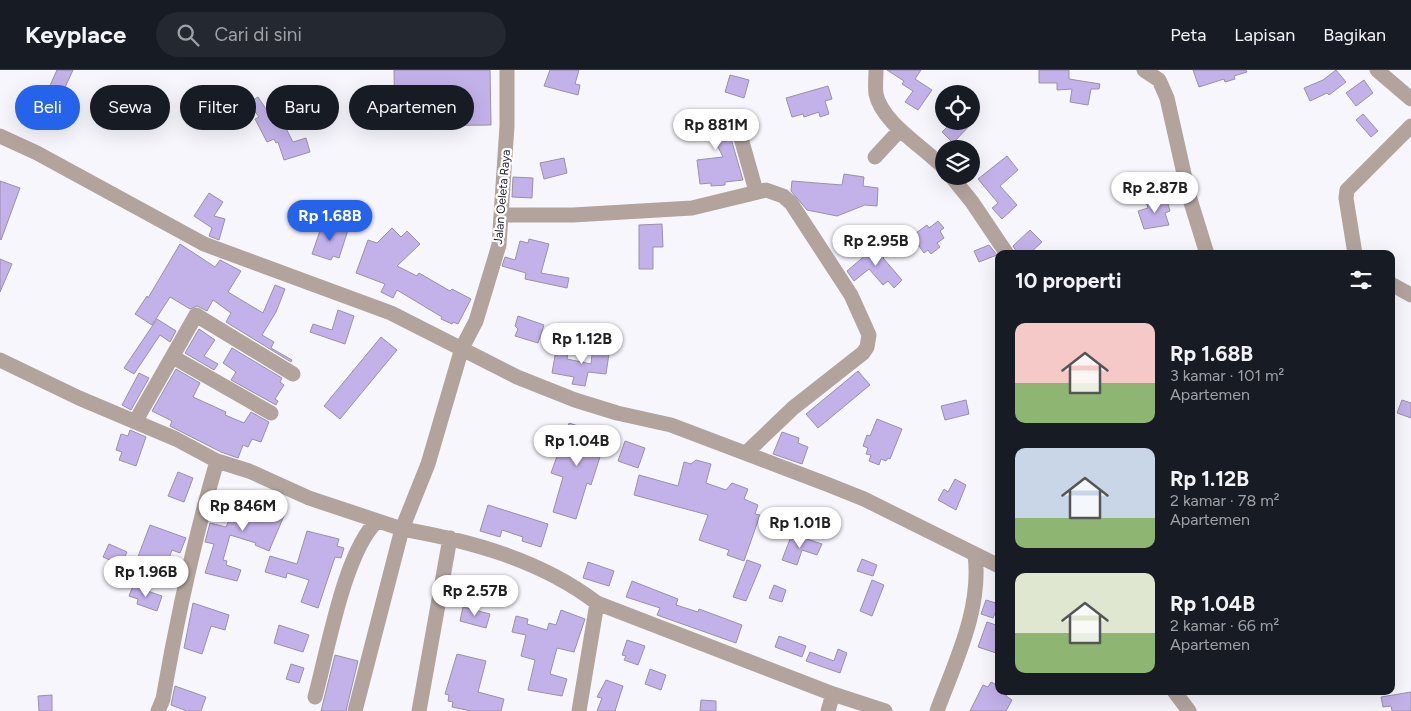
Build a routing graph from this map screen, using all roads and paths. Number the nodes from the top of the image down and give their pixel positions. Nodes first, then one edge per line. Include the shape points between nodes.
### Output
1 (507, 70) edge
2 (876, 70) edge
3 (1377, 70) edge
4 (1148, 71) edge
5 (1411, 99) edge
6 (737, 124) dead end
7 (1411, 126) edge
8 (900, 130) junction
9 (0, 136) edge
10 (875, 158) dead end
11 (935, 160) edge
12 (958, 185) edge
13 (756, 191) junction
14 (502, 215) junction
15 (1004, 250) edge
16 (1206, 250) edge
17 (1355, 250) edge
18 (1395, 286) edge
19 (1411, 295) edge
20 (462, 348) junction
21 (173, 357) junction
22 (0, 360) edge
23 (293, 374) dead end
24 (271, 413) dead end
25 (135, 422) junction
26 (746, 453) junction
27 (217, 461) junction
28 (377, 521) junction
29 (402, 530) junction
30 (450, 538) junction
31 (975, 555) junction
32 (995, 564) edge
33 (597, 603) junction
34 (833, 694) junction
35 (1177, 695) edge
36 (315, 697) dead end
37 (158, 711) edge
38 (355, 711) edge
39 (419, 711) edge
40 (579, 711) edge
41 (828, 711) edge
42 (885, 711) edge
43 (937, 711) edge
44 (1190, 711) edge

1 - 14 street, Jalan Oeleta Raya
2 - 8 street via 876,94 880,105
3 - 5 street
4 - 16 street via 1159,80 1167,98 1189,196
6 - 13 street
7 - 17 street via 1347,190
8 - 10 street
8 - 11 street
9 - 20 street via 204,244 361,301
12 - 15 street
13 - 14 street via 692,208 573,215
13 - 26 street via 766,190 783,196 802,218 851,295 869,341 863,353 849,366 793,408
14 - 20 street, Jalan Oeleta Raya via 494,263 476,322
18 - 19 street
20 - 26 street via 517,377 575,400 671,425
20 - 29 street, Jalan Oeleta Raya via 428,464
21 - 23 street via 196,315
21 - 24 street
21 - 25 street
22 - 25 street
25 - 27 street
26 - 31 street via 864,499
27 - 28 street
27 - 37 street via 196,534
28 - 29 street
28 - 36 street via 358,546 352,561
29 - 30 street
29 - 38 street, Jalan Oeleta Raya
30 - 33 street via 492,550 547,573 575,586
30 - 39 street
31 - 32 street
31 - 43 street via 977,573 968,624
33 - 34 street
33 - 40 street
34 - 41 street
34 - 42 street
35 - 44 street

